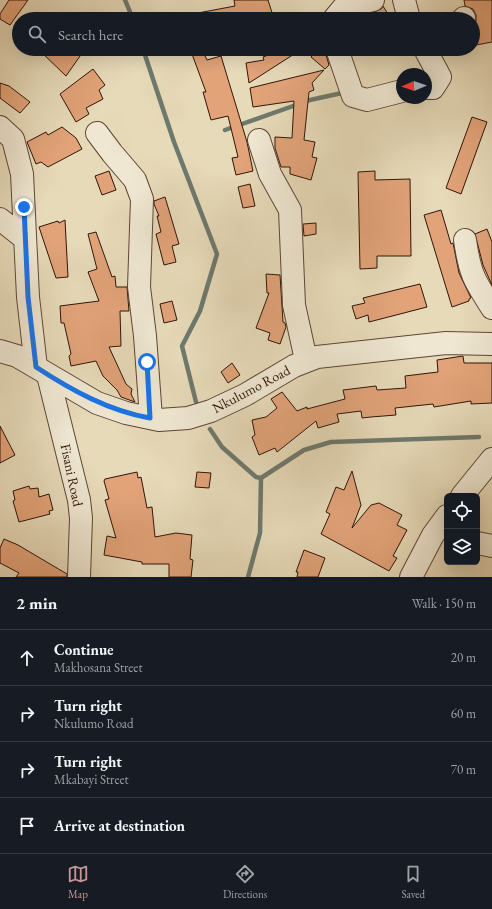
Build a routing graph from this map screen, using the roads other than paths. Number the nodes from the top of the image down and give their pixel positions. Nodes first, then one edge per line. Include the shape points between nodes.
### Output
1 (373, 0) edge
2 (404, 0) edge
3 (340, 12) edge
4 (407, 12) edge
5 (339, 56) edge
6 (430, 56) edge
7 (432, 88) edge
8 (396, 93) edge
9 (0, 127) edge
10 (97, 132) dead end
11 (260, 140) dead end
12 (0, 219) edge
13 (25, 239) junction
14 (465, 240) dead end
15 (492, 308) edge
16 (492, 344) edge
17 (0, 351) edge
18 (306, 360) junction
19 (42, 371) junction
20 (150, 418) junction
21 (492, 459) edge
22 (464, 493) edge
23 (444, 525) edge
24 (440, 536) edge
25 (480, 544) edge
26 (492, 546) edge
27 (79, 577) edge
28 (411, 577) edge

1 - 3 street via 344,7
2 - 4 street
5 - 8 street via 353,96 367,100
6 - 7 street via 440,77
9 - 13 street, Fisani Road via 13,139 20,165 24,191
10 - 20 street via 135,180 142,199 139,282 147,356
11 - 18 street via 270,174 290,210 294,305
12 - 13 street
13 - 19 street, Fisani Road via 28,297
14 - 15 street via 472,277
16 - 18 street, Nkulumo Road via 438,344 328,355
17 - 19 street, Nkulumo Road via 17,356
18 - 20 street, Nkulumo Road via 211,411 188,418
19 - 20 street, Nkulumo Road via 97,403
19 - 27 street, Fisani Road via 79,500
21 - 22 street
23 - 24 street
24 - 28 street
25 - 26 street

